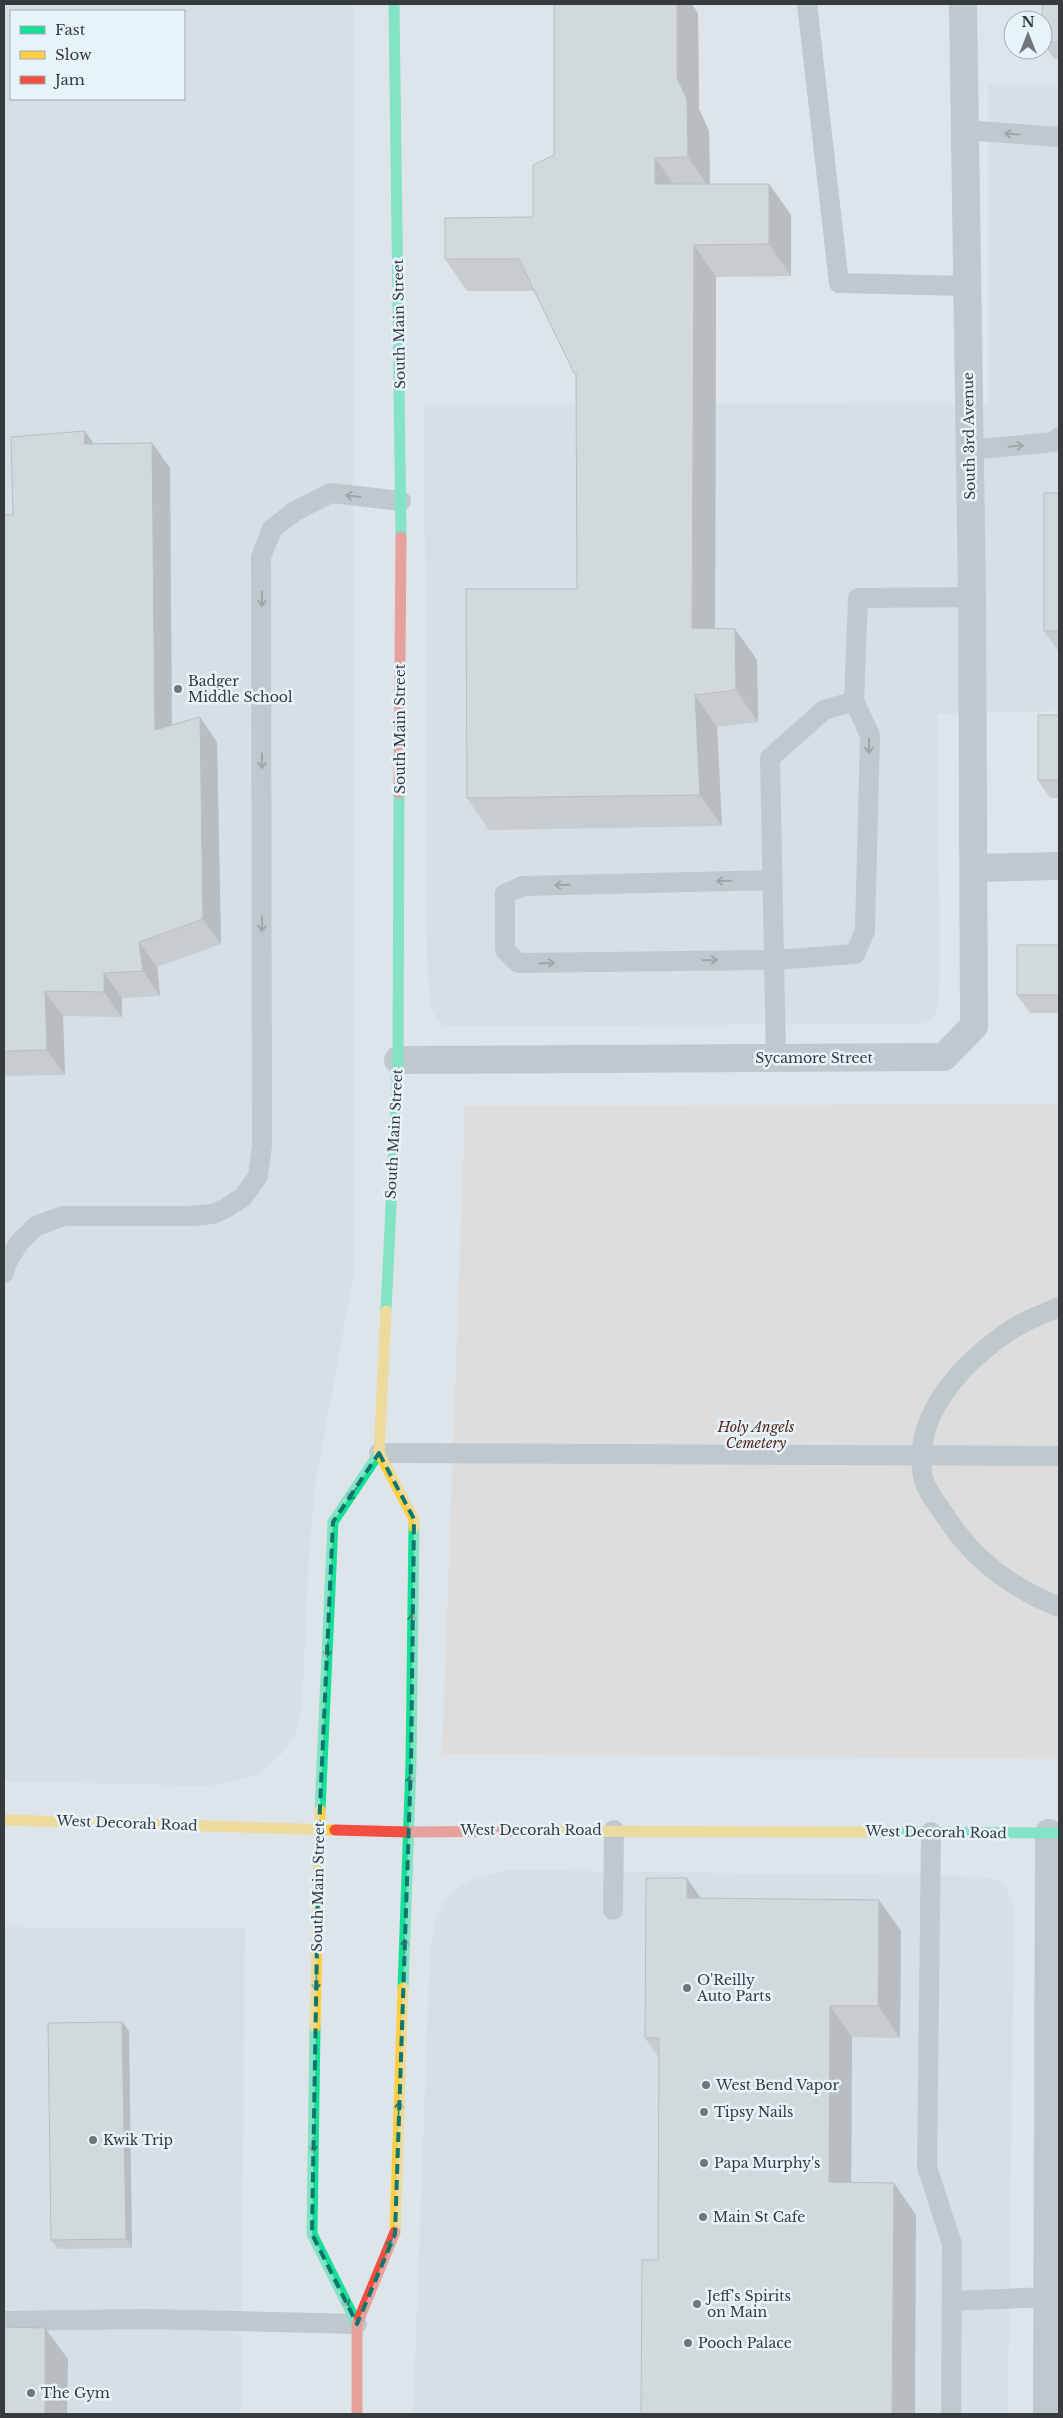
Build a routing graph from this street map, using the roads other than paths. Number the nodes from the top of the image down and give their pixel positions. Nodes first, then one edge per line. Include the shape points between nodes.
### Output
1 (394, 4) edge
2 (807, 4) edge
3 (963, 4) edge
4 (965, 130) junction
5 (1059, 137) edge
6 (967, 286) junction
7 (1059, 437) edge
8 (970, 450) junction
9 (401, 502) junction
10 (972, 597) junction
11 (854, 701) junction
12 (1059, 866) edge
13 (975, 868) junction
14 (773, 880) junction
15 (774, 960) junction
16 (776, 1058) junction
17 (398, 1060) junction
18 (4, 1273) edge
19 (1059, 1307) edge
20 (379, 1453) junction
21 (922, 1456) junction
22 (1059, 1456) edge
23 (1059, 1607) edge
24 (4, 1820) edge
25 (319, 1829) junction
26 (614, 1830) junction
27 (408, 1832) junction
28 (931, 1832) junction
29 (1054, 1833) edge
30 (613, 1910) dead end
31 (1047, 2297) junction
32 (952, 2301) junction
33 (4, 2321) edge
34 (357, 2324) junction
35 (357, 2414) edge
36 (951, 2414) edge
37 (1047, 2414) edge

1 - 9 main road, South Main Street
2 - 6 lane via 840,283
3 - 4 street, South 3rd Avenue
5 -> 4 lane
4 - 6 street, South 3rd Avenue
6 - 8 street, South 3rd Avenue
8 -> 7 lane via 1054,442
8 - 10 street, South 3rd Avenue
9 - 17 main road, South Main Street
9 -> 18 lane via 331,494 294,511 272,529 262,557 262,1145 258,1176 243,1197 213,1214 63,1216 36,1226 18,1244
10 - 11 lane via 858,598
10 - 13 street, South 3rd Avenue
11 - 14 lane via 824,710 770,758
11 -> 15 lane via 870,735 865,931 855,954
12 - 13 street
13 - 16 street, Sycamore Street via 974,1026 944,1057
14 - 15 lane
14 -> 15 lane via 522,886 505,894 504,950 518,963
15 - 16 lane
16 - 17 street, Sycamore Street
17 - 20 main road, South Main Street
19 - 21 lane via 1003,1335 948,1387 926,1422
20 - 21 lane
20 -> 25 main road, South Main Street via 333,1522
27 -> 20 main road, South Main Street via 414,1519
21 - 22 lane
21 - 23 lane via 924,1478 934,1498 956,1532 980,1559 1010,1583
24 - 25 main road, West Decorah Road
25 - 27 main road, West Decorah Road
25 -> 34 main road, South Main Street via 312,2234
26 - 27 main road, West Decorah Road
26 - 28 main road, West Decorah Road
26 - 30 lane
34 -> 27 main road, South Main Street via 395,2234
28 - 29 main road, West Decorah Road
28 - 32 lane via 927,2166 952,2244
29 - 31 street
31 - 32 lane
31 - 37 street
32 - 36 lane
33 - 34 lane via 145,2319
34 - 35 main road, South Main Street

